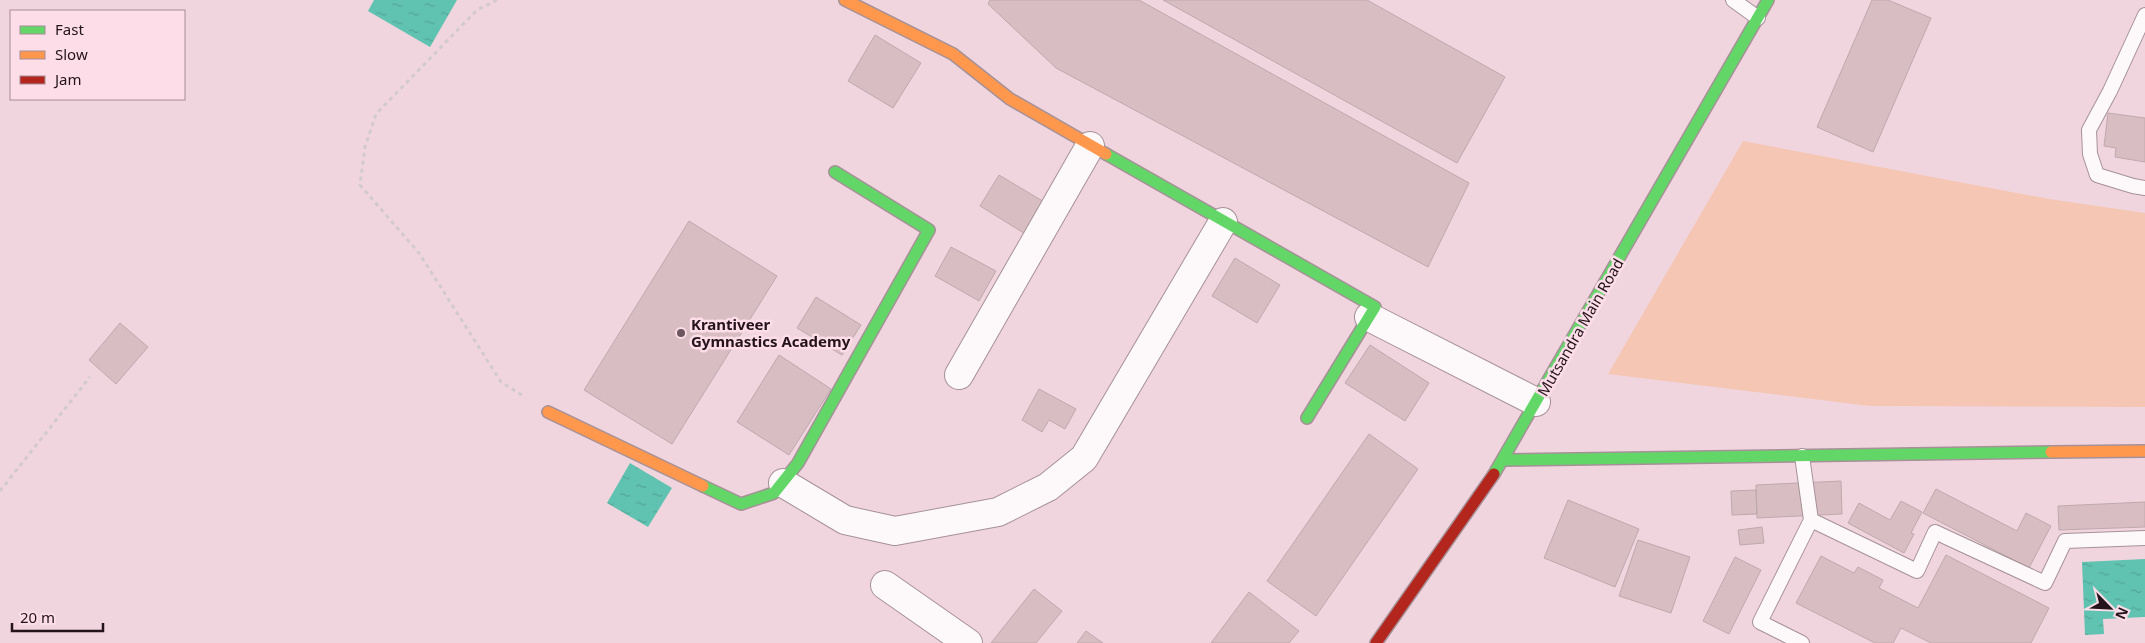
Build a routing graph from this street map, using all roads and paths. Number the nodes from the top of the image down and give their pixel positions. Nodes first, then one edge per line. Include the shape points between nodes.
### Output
1 (497, 0) edge
2 (845, 0) edge
3 (1732, 0) edge
4 (1768, 0) edge
5 (2145, 15) edge
6 (1758, 18) junction
7 (1090, 146) junction
8 (835, 172) dead end
9 (2145, 188) edge
10 (1223, 222) junction
11 (1369, 318) junction
12 (959, 375) dead end
13 (90, 376) dead end
14 (1536, 402) junction
15 (548, 412) joint
16 (1307, 418) dead end
17 (2145, 451) edge
18 (1802, 456) junction
19 (1504, 460) junction
20 (782, 483) junction
21 (0, 491) edge
22 (1811, 520) junction
23 (2145, 538) edge
24 (885, 585) dead end
25 (968, 643) edge
26 (1376, 643) edge
27 (1802, 643) edge

1 - 15 path via 477,10 376,114 364,147 360,185 419,253 501,382
2 - 7 street via 953,54 1010,99
3 - 6 lane
4 - 6 street, Mutsandra Main Road
5 - 9 lane via 2090,130 2090,154 2098,175
6 - 14 street, Mutsandra Main Road
7 - 10 street
7 - 12 street
8 - 20 street via 929,230 798,463
10 - 11 street via 1375,307
10 - 20 street via 1084,458 1048,487 998,512 895,530 845,520
11 - 14 street
11 - 16 street
13 - 21 path
14 - 19 street, Mutsandra Main Road
15 - 20 street via 741,504 774,493
17 - 18 street
18 - 19 street
18 - 22 lane
19 - 26 street, Mutsandra Main Road
22 - 23 lane via 1917,571 1935,532 2045,583 2065,541
22 - 27 lane via 1760,622
24 - 25 street

